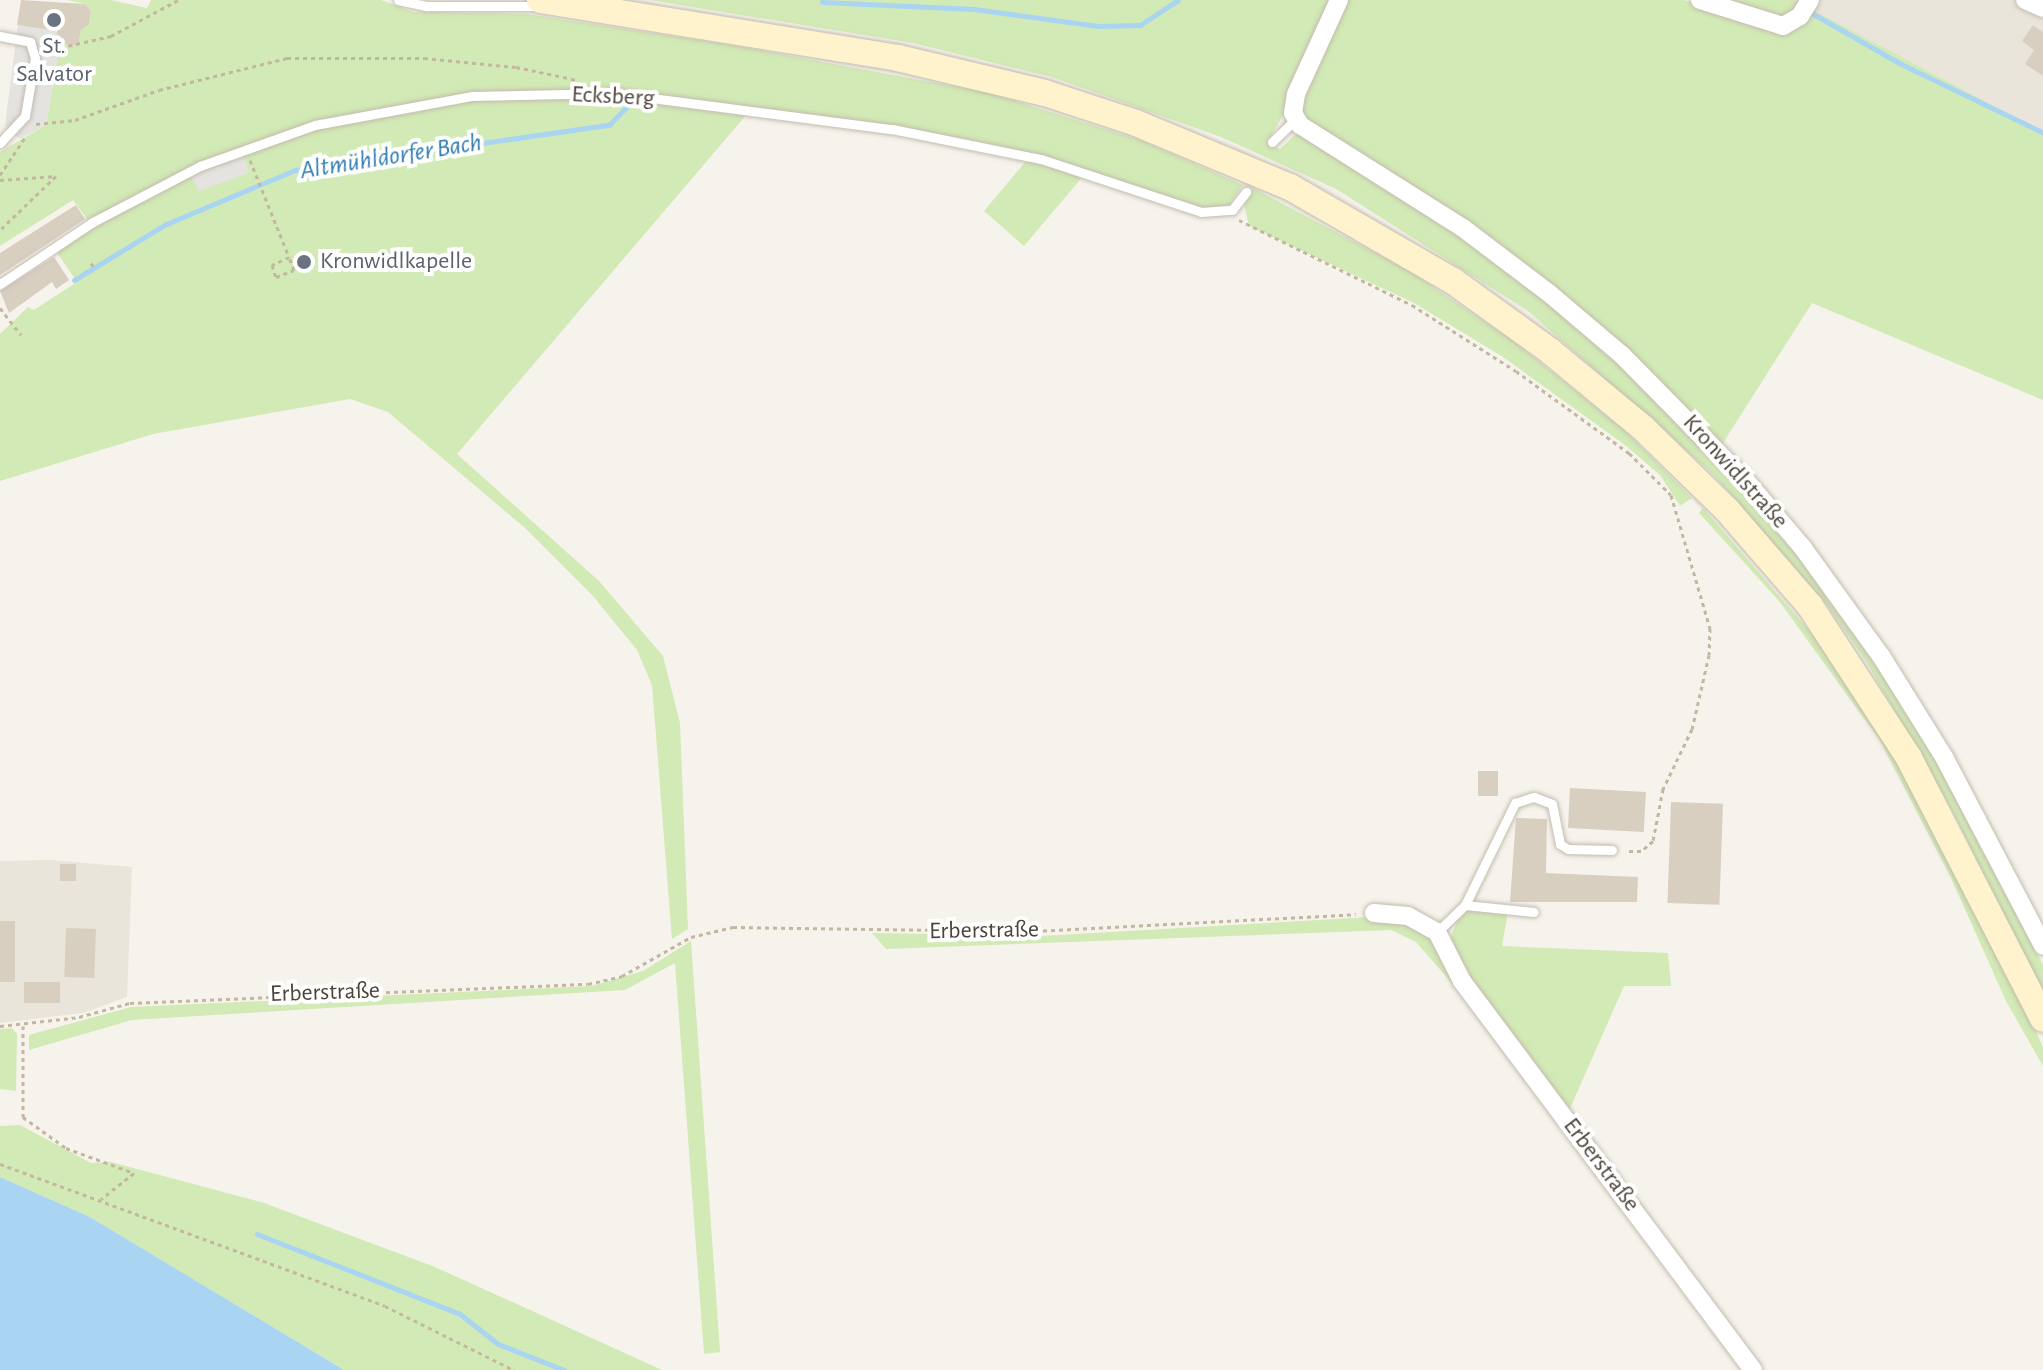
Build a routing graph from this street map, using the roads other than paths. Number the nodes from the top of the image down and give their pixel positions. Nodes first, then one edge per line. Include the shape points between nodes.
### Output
1 (398, 0) edge
2 (540, 0) edge
3 (1339, 0) edge
4 (1700, 0) edge
5 (1810, 0) edge
6 (2025, 0) edge
7 (566, 6) junction
8 (2043, 8) edge
9 (0, 36) edge
10 (1296, 119) junction
11 (1272, 142) dead end
12 (0, 143) edge
13 (1246, 192) dead end
14 (0, 284) edge
15 (1612, 850) road end
16 (1465, 905) junction
17 (1534, 912) dead end
18 (1374, 913) road end
19 (1437, 932) junction
20 (2043, 946) edge
21 (2043, 1019) edge
22 (1753, 1370) edge

1 - 7 lane via 427,6
2 - 7 main road
3 - 10 street via 1296,94
4 - 5 street via 1773,24 1789,24
6 - 8 street
7 - 21 main road via 898,58 1045,93 1136,123 1310,197 1402,248 1498,312 1592,384 1686,469 1810,606 1909,758
9 - 12 lane via 30,42 35,52 25,116
10 - 11 lane
10 - 20 street, Kronwidlstraße via 1486,244 1550,294 1622,355 1746,481 1803,548 1881,656 1945,759
13 - 14 lane, Ecksberg via 1232,210 1201,212 1041,159 892,129 613,93 523,93 431,103 271,139 138,196
15 - 16 lane via 1568,849 1560,844 1552,804 1524,799 1508,810
16 - 17 lane
16 - 19 lane
18 - 19 street via 1408,916
19 - 22 street, Erberstraße via 1462,981

